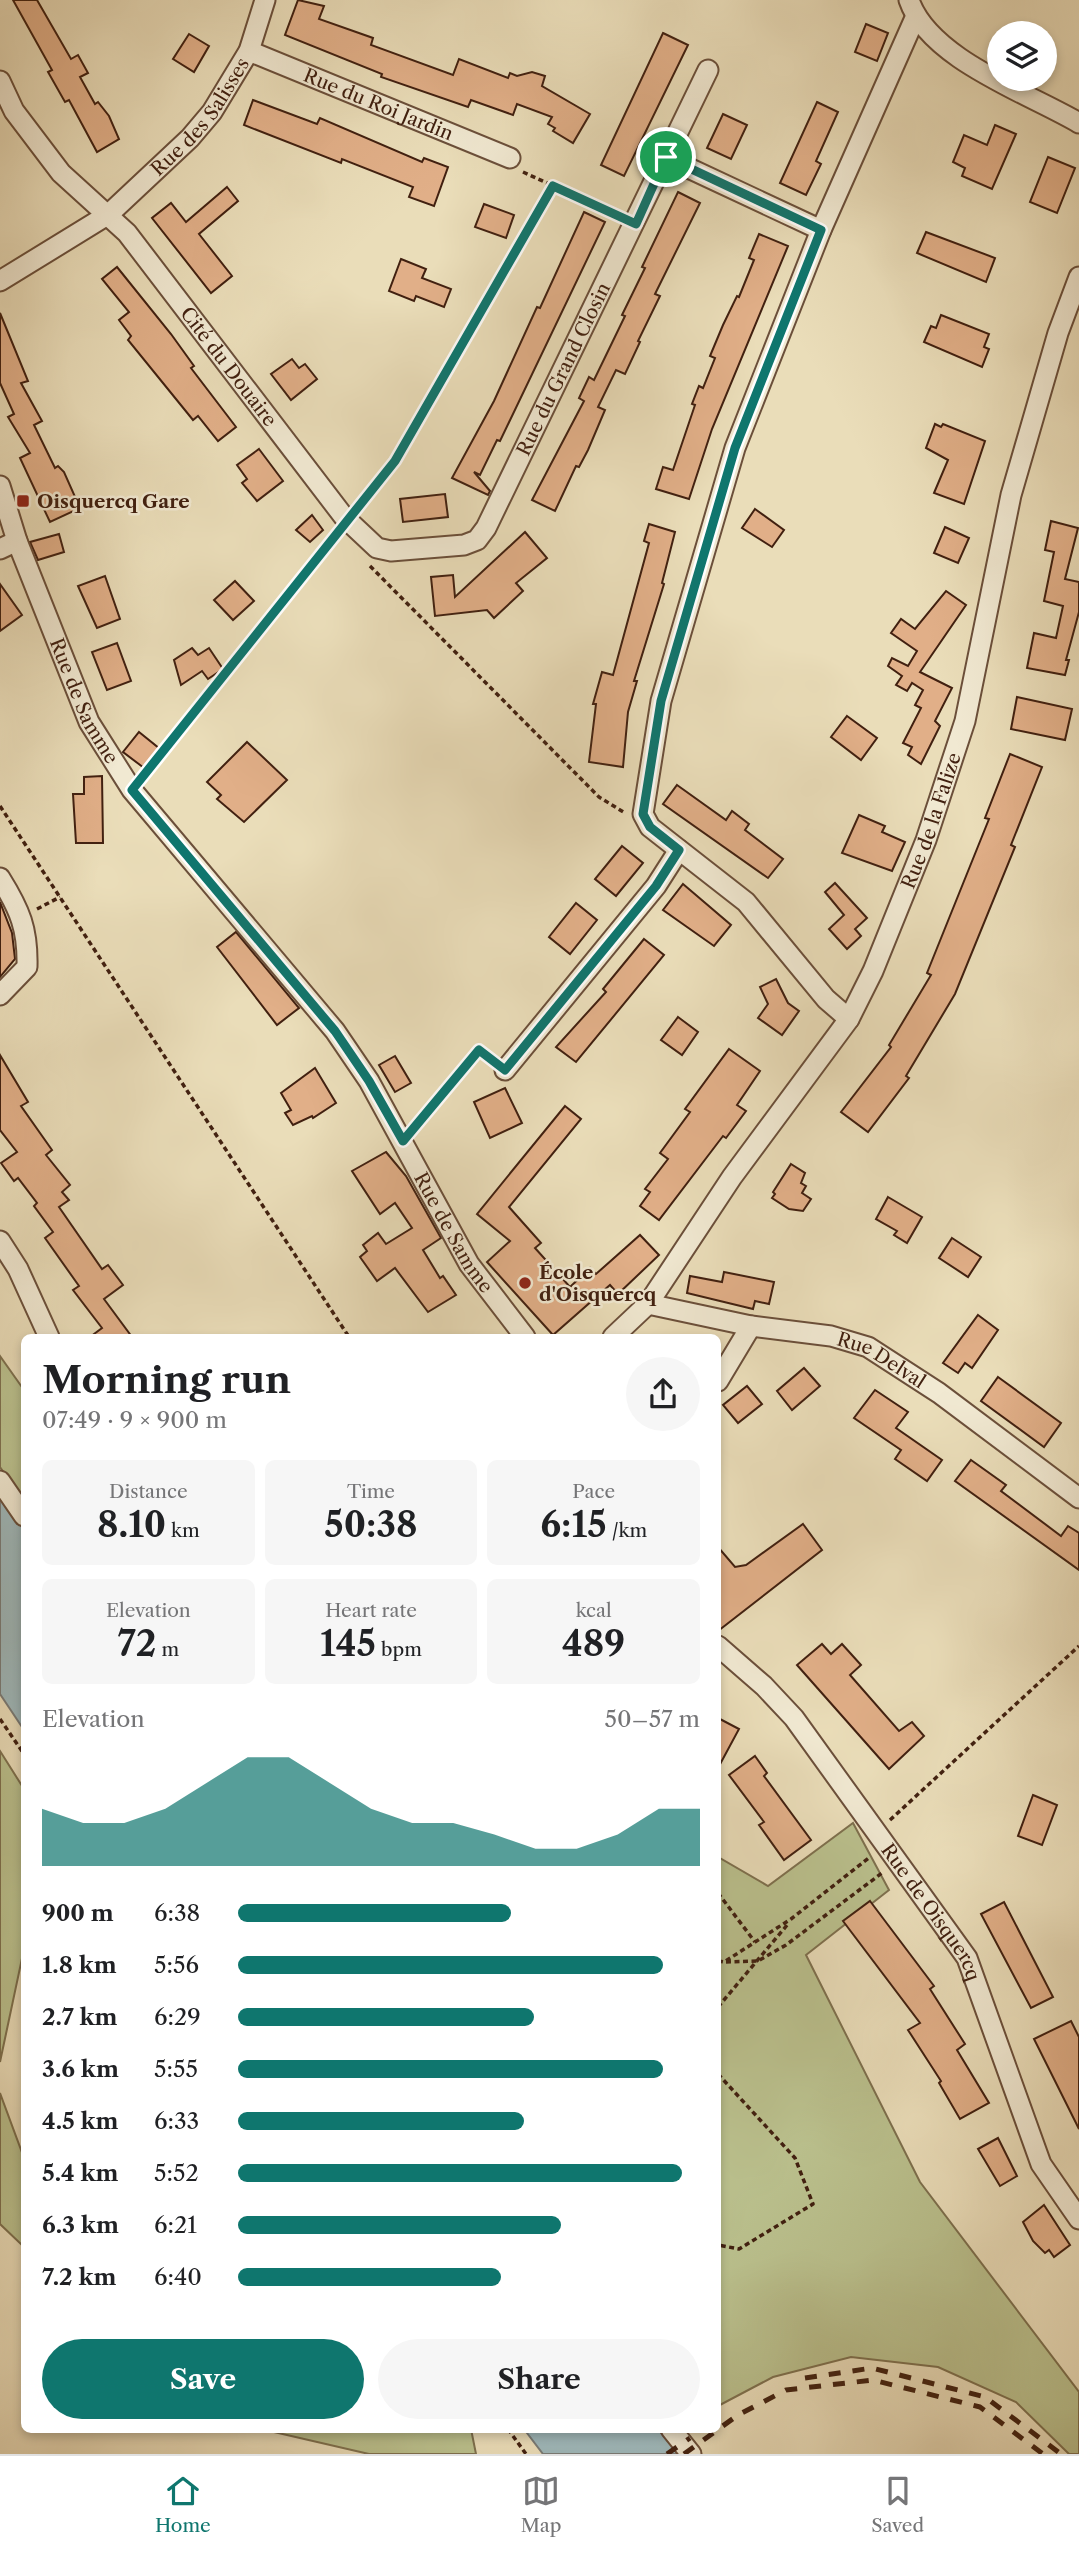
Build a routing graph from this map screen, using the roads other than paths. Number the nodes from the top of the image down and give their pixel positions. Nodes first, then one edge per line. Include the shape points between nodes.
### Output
1 (265, 0) edge
2 (912, 9) edge
3 (249, 51) junction
4 (708, 70) dead end
5 (0, 81) edge
6 (1079, 123) edge
7 (666, 157) junction
8 (510, 158) road end
9 (109, 214) junction
10 (821, 230) junction
11 (1079, 277) edge
12 (0, 281) edge
13 (0, 486) edge
14 (8, 545) edge
15 (377, 548) joint
16 (679, 850) junction
17 (0, 878) edge
18 (0, 995) edge
19 (849, 1019) junction
20 (505, 1070) road end
21 (0, 1241) edge
22 (648, 1304) junction
23 (751, 1326) junction
24 (48, 1334) edge
25 (523, 1334) edge
26 (616, 1334) edge
27 (721, 1376) edge
28 (0, 1481) edge
29 (1079, 1498) edge
30 (21, 1512) edge
31 (721, 1649) edge
32 (1079, 2219) edge
33 (674, 2433) edge
34 (691, 2454) edge

1 - 3 street, Rue des Salisses
2 - 6 street via 964,59
2 - 10 street
3 - 8 street, Rue du Roi Jardin
3 - 9 street, Rue des Salisses via 212,112 190,138
4 - 7 street, Rue du Grand Closin
5 - 9 street, Cité du Douaire via 14,111 61,173
7 - 10 street
7 - 15 street, Rue du Grand Closin via 486,528 477,540 464,545
9 - 12 street
9 - 15 street, Cité du Douaire via 348,520
10 - 16 street via 735,448 661,701 645,822
11 - 19 street, Rue de la Falize via 1058,332 1011,495 965,721 947,780 873,971
13 - 14 street, Rue de Samme
14 - 25 street, Rue de Samme via 89,722 132,790 335,1031 369,1081 469,1264
16 - 19 street via 746,902 825,999
16 - 20 street via 656,886
17 - 18 street via 28,938 27,967
19 - 22 street, Rue de la Falize via 732,1177
21 - 24 street via 19,1269
22 - 23 street, Rue Delval
22 - 26 street, Rue de la Falize
23 - 27 street
23 - 29 street, Rue Delval via 831,1336 868,1347 939,1393
28 - 30 street
31 - 32 street, Rue de Oisquercq via 794,1718 974,1972 1041,2164
33 - 34 street

